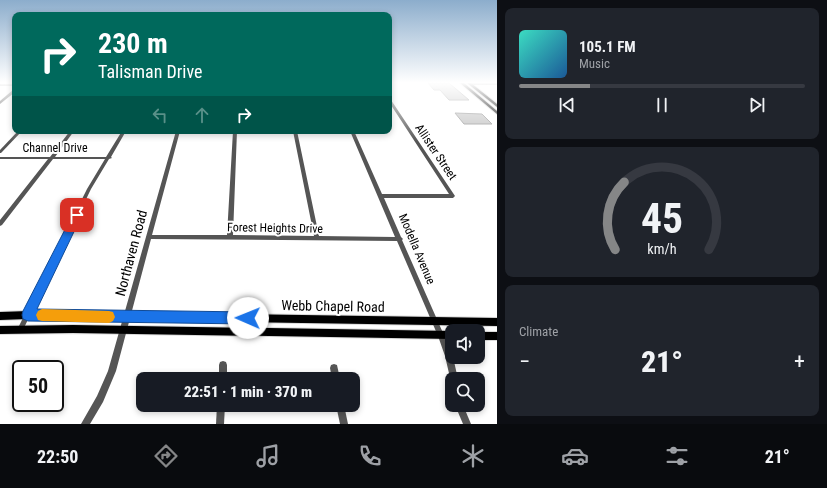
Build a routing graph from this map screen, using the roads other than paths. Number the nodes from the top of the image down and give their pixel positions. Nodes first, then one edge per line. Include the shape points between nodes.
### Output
1 (486, 103) edge
2 (392, 104) edge
3 (497, 112) edge
4 (17, 134) edge
5 (70, 134) edge
6 (122, 134) edge
7 (177, 134) edge
8 (234, 134) edge
9 (296, 134) edge
10 (353, 134) edge
11 (0, 152) edge
12 (0, 158) edge
13 (53, 158) junction
14 (110, 158) junction
15 (381, 196) junction
16 (0, 224) edge
17 (150, 237) junction
18 (230, 237) junction
19 (317, 238) junction
20 (400, 239) junction
21 (28, 315) junction
22 (0, 316) edge
23 (127, 317) junction
24 (435, 321) junction
25 (497, 322) edge
26 (0, 330) edge
27 (20, 330) junction
28 (124, 331) junction
29 (441, 335) junction
30 (445, 335) edge
31 (485, 336) edge
32 (497, 336) edge
33 (223, 365) dead end
34 (334, 368) dead end
35 (222, 372) edge
36 (335, 372) edge
37 (453, 372) edge
38 (221, 412) edge
39 (341, 412) edge
40 (462, 412) edge
41 (84, 424) edge
42 (220, 424) edge
43 (344, 424) edge
44 (467, 424) edge

1 - 3 main road
2 - 15 street, Allister Street via 453,196
4 - 11 street
5 - 13 street
6 - 14 street
7 - 17 street, Northaven Road
8 - 18 street
9 - 19 street
10 - 15 street, Modella Avenue
12 - 13 street, Channel Drive
13 - 14 street, Channel Drive
13 - 16 street
14 - 21 street via 90,190
15 - 20 street, Modella Avenue
17 - 18 street, Forest Heights Drive
17 - 23 street, Northaven Road
18 - 19 street, Forest Heights Drive
19 - 20 street, Forest Heights Drive
20 - 24 street, Modella Avenue
21 - 22 main road, Webb Chapel Road
21 - 23 main road, Webb Chapel Road
21 - 27 street
23 - 24 main road, Webb Chapel Road
23 - 28 street, Northaven Road
24 - 25 main road, Webb Chapel Road
24 - 29 street, Modella Avenue
26 - 27 main road
27 - 28 main road
28 - 29 main road
28 - 41 street, Northaven Road via 100,399
29 - 30 main road
29 - 37 street, Modella Avenue via 450,356
31 - 32 main road
33 - 35 street
34 - 36 street
38 - 42 street
39 - 43 street
40 - 44 street

